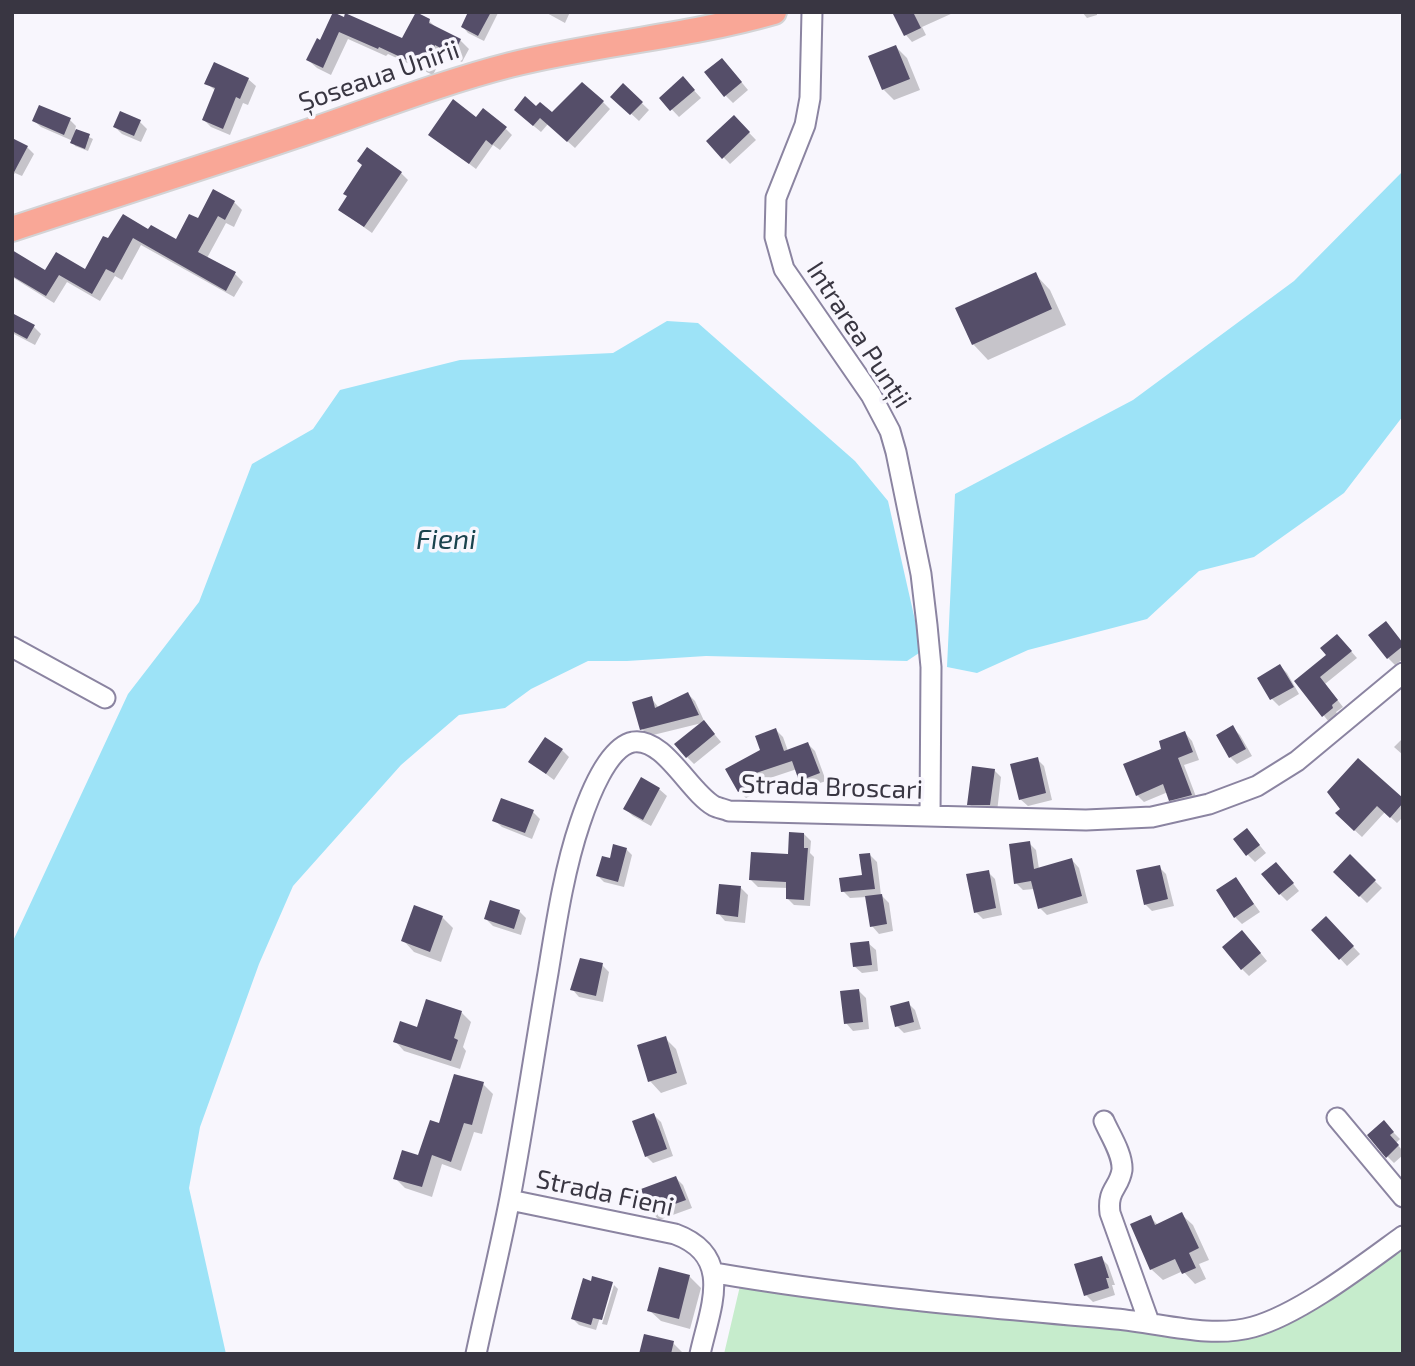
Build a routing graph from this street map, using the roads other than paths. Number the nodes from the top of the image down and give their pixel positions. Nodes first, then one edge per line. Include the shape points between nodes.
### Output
1 (774, 12) edge
2 (813, 12) edge
3 (12, 229) edge
4 (12, 647) edge
5 (1403, 673) edge
6 (105, 698) dead end
7 (930, 816) junction
8 (1337, 1118) dead end
9 (1104, 1121) dead end
10 (1403, 1197) edge
11 (510, 1200) junction
12 (1403, 1236) edge
13 (715, 1273) junction
14 (1149, 1322) junction
15 (475, 1354) edge
16 (700, 1354) edge

1 - 3 main road, Șoseaua Unirii via 496,69
2 - 7 street, Intrarea Punții via 808,111 776,198 775,237 785,269 871,395 896,452 921,574 928,635
4 - 6 street
5 - 7 street, Strada Broscari via 1297,761 1257,786 1209,804 1152,817 1086,820
7 - 11 street, Strada Broscari via 729,811 700,794 654,746 642,741 619,748 593,791 571,861
8 - 10 street
9 - 14 street via 1122,1164 1110,1194 1111,1213
11 - 13 street, Strada Fieni via 688,1239 704,1252
11 - 15 street, Strada Broscari
12 - 14 street via 1272,1320 1221,1332
13 - 14 street via 849,1293
13 - 16 street

